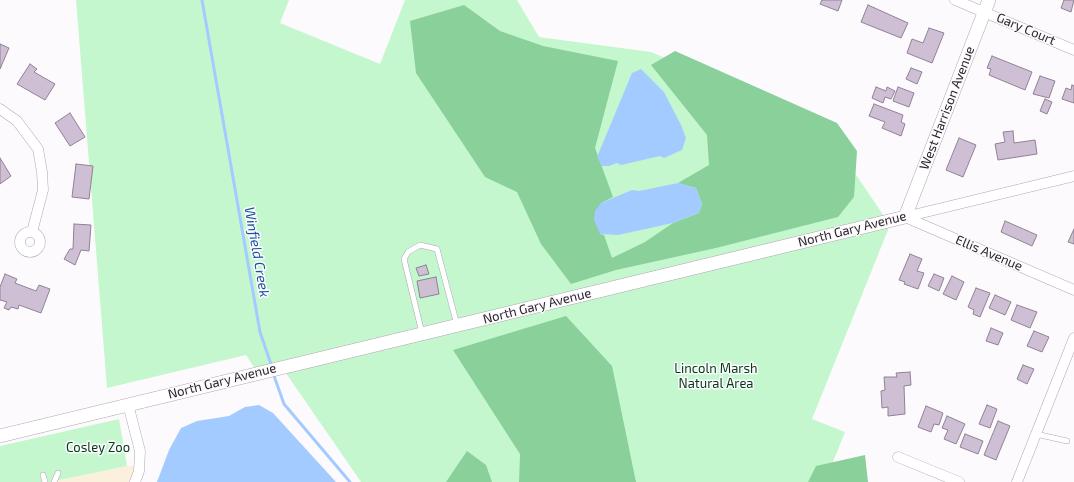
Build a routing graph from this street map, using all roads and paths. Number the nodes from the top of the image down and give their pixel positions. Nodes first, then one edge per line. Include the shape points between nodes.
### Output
1 (955, 0) edge
2 (989, 0) edge
3 (985, 12) junction
4 (1074, 50) edge
5 (0, 109) edge
6 (1074, 176) edge
7 (905, 217) junction
8 (32, 232) dead end
9 (1074, 290) edge
10 (457, 325) junction
11 (422, 333) junction
12 (1074, 338) edge
13 (128, 404) junction
14 (1036, 434) junction
15 (0, 436) edge
16 (1067, 441) dead end
17 (898, 457) dead end
18 (58, 473) dead end
19 (43, 475) dead end
20 (45, 482) edge
21 (54, 482) edge
22 (135, 482) edge
23 (958, 482) edge
24 (1017, 482) edge

1 - 3 street, Gary Court
2 - 3 street, West Harrison Avenue
3 - 4 street, Gary Court
3 - 7 street, West Harrison Avenue
5 - 8 street via 16,121 38,149 43,190
6 - 7 street, North Gary Avenue
7 - 9 street, Ellis Avenue
7 - 10 street, North Gary Avenue
10 - 11 street, North Gary Avenue
10 - 11 lane via 437,249 420,245 408,252 404,259
11 - 13 street, North Gary Avenue
12 - 14 street
13 - 15 street, North Gary Avenue
13 - 22 street via 140,452 139,471
14 - 16 lane
14 - 24 street
17 - 23 street
18 - 21 lane
19 - 20 lane

